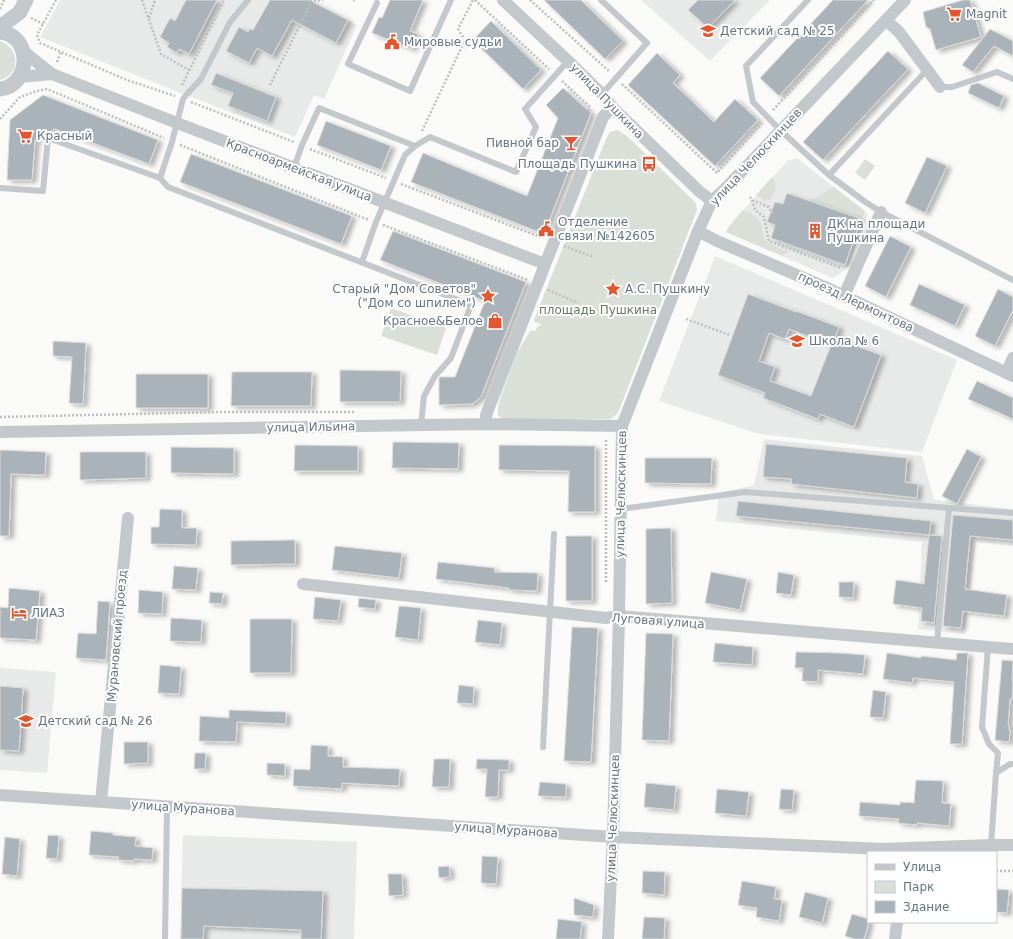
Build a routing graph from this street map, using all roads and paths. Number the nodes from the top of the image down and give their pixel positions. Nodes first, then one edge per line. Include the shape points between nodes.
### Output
1 (4, 0) edge
2 (56, 0) edge
3 (142, 0) edge
4 (155, 0) edge
5 (224, 0) edge
6 (248, 0) edge
7 (323, 0) edge
8 (354, 0) edge
9 (357, 0) edge
10 (451, 0) edge
11 (474, 0) edge
12 (503, 0) edge
13 (530, 0) edge
14 (601, 0) edge
15 (808, 0) edge
16 (874, 0) edge
17 (905, 0) edge
18 (377, 3) dead end
19 (23, 6) edge
20 (0, 9) edge
21 (149, 19) junction
22 (886, 20) junction
23 (0, 27) edge
24 (0, 32) edge
25 (40, 43) dead end
26 (22, 47) junction
27 (568, 61) junction
28 (189, 70) junction
29 (927, 70) junction
30 (52, 74) junction
31 (555, 75) junction
32 (19, 78) junction
33 (616, 78) junction
34 (1013, 79) edge
35 (270, 84) dead end
36 (181, 87) dead end
37 (940, 88) joint
38 (1, 90) edge
39 (602, 94) junction
40 (612, 108) junction
41 (589, 112) dead end
42 (768, 116) junction
43 (0, 119) edge
44 (177, 123) junction
45 (780, 130) junction
46 (172, 142) junction
47 (415, 146) junction
48 (294, 168) junction
49 (830, 175) junction
50 (160, 178) junction
51 (0, 188) edge
52 (750, 197) dead end
53 (752, 200) junction
54 (712, 201) junction
55 (385, 203) junction
56 (881, 212) junction
57 (774, 214) dead end
58 (376, 222) junction
59 (698, 231) junction
60 (554, 242) junction
61 (594, 257) dead end
62 (362, 262) junction
63 (545, 264) junction
64 (841, 268) dead end
65 (1013, 280) edge
66 (537, 286) junction
67 (844, 296) junction
68 (578, 303) dead end
69 (686, 320) dead end
70 (730, 335) dead end
71 (1013, 358) edge
72 (1009, 375) edge
73 (362, 412) dead end
74 (0, 417) edge
75 (486, 424) junction
76 (421, 425) junction
77 (622, 426) junction
78 (0, 432) edge
79 (606, 440) dead end
80 (949, 508) junction
81 (621, 509) junction
82 (1013, 513) edge
83 (128, 518) dead end
84 (554, 534) dead end
85 (303, 584) dead end
86 (606, 587) dead end
87 (551, 612) junction
88 (619, 616) junction
89 (937, 642) junction
90 (988, 647) junction
91 (1013, 649) edge
92 (543, 747) dead end
93 (1013, 764) edge
94 (996, 773) junction
95 (0, 795) edge
96 (101, 802) junction
97 (167, 807) junction
98 (614, 837) junction
99 (991, 845) junction
100 (1013, 845) edge
101 (997, 871) edge
102 (1013, 871) edge
103 (897, 923) edge
104 (165, 939) edge
105 (608, 939) edge
106 (895, 939) edge

1 - 20 path
2 - 25 path via 37,35
3 - 21 path
4 - 21 path
5 - 28 path
6 - 44 lane via 230,22 201,79 183,99
7 - 35 path via 312,1
8 - 9 path
10 - 18 lane via 410,91 348,64
11 - 31 path
11 - 47 path via 458,29 465,40
12 - 27 street, улица Пушкина
13 - 33 path
14 - 33 lane via 647,43
15 - 42 lane via 746,66 753,102
16 - 42 path
17 - 22 street, улица Челюскинцев
19 - 23 street
19 - 26 street
21 - 28 path via 161,54
22 - 29 street via 899,32
22 - 45 street, улица Челюскинцев
24 - 26 street via 6,32 15,38
26 - 30 street
26 - 32 street via 24,59
27 - 31 lane
27 - 39 street, улица Пушкина
28 - 36 path
29 - 37 street
29 - 49 lane
30 - 32 street
30 - 44 street, Красноармейская улица
31 - 41 path via 589,106
31 - 47 lane via 525,109 536,127 516,172 430,137
32 - 38 street via 11,86
33 - 39 lane
33 - 42 path via 717,173
34 - 37 lane via 997,72 952,87
39 - 40 street, улица Пушкина
40 - 54 street, улица Пушкина
40 - 60 street via 603,117
42 - 45 lane
43 - 46 path via 20,97 36,90 47,89
44 - 46 lane
44 - 48 street, Красноармейская улица
45 - 49 lane
45 - 54 street, улица Челюскинцев
46 - 50 lane
46 - 58 path
47 - 48 lane via 319,108
47 - 55 lane via 405,155
48 - 55 street, Красноармейская улица
49 - 56 lane
50 - 51 lane via 48,138 43,191
50 - 62 lane via 168,187
52 - 53 path
53 - 57 path via 769,207
53 - 64 path via 755,210 764,217 769,241
54 - 59 street, улица Челюскинцев
55 - 58 lane
55 - 63 street, Красноармейская улица
56 - 65 lane
56 - 67 street
58 - 62 lane
58 - 66 path via 528,280
59 - 67 street, проезд Лермонтова
59 - 77 street, улица Челюскинцев
60 - 61 path
60 - 63 street
62 - 76 lane via 471,305 451,358 434,376 424,396
63 - 66 street
66 - 68 path
66 - 75 street via 486,415
67 - 72 street, проезд Лермонтова
69 - 70 path
71 - 72 street
73 - 74 path
75 - 76 street, улица Ильина
75 - 77 street, улица Ильина
76 - 78 street, улица Ильина
77 - 81 street, улица Челюскинцев
79 - 86 path
80 - 81 lane via 745,492
80 - 82 lane
80 - 89 lane
81 - 88 street, улица Челюскинцев
83 - 96 street, Мурановский проезд
84 - 87 lane
85 - 87 street, Луговая улица
87 - 88 street, Луговая улица via 606,618
87 - 92 lane
88 - 89 street, Луговая улица
88 - 98 street, улица Челюскинцев
89 - 90 street, Луговая улица
90 - 91 street, Луговая улица
90 - 94 lane via 982,727 989,744 998,753
93 - 94 lane
94 - 99 lane
95 - 96 street, улица Муранова
96 - 97 street, улица Муранова
97 - 98 street, улица Муранова
97 - 104 lane
98 - 99 street, улица Муранова via 883,849
98 - 105 street, улица Челюскинцев
99 - 100 street, улица Муранова
101 - 102 path
103 - 106 street

